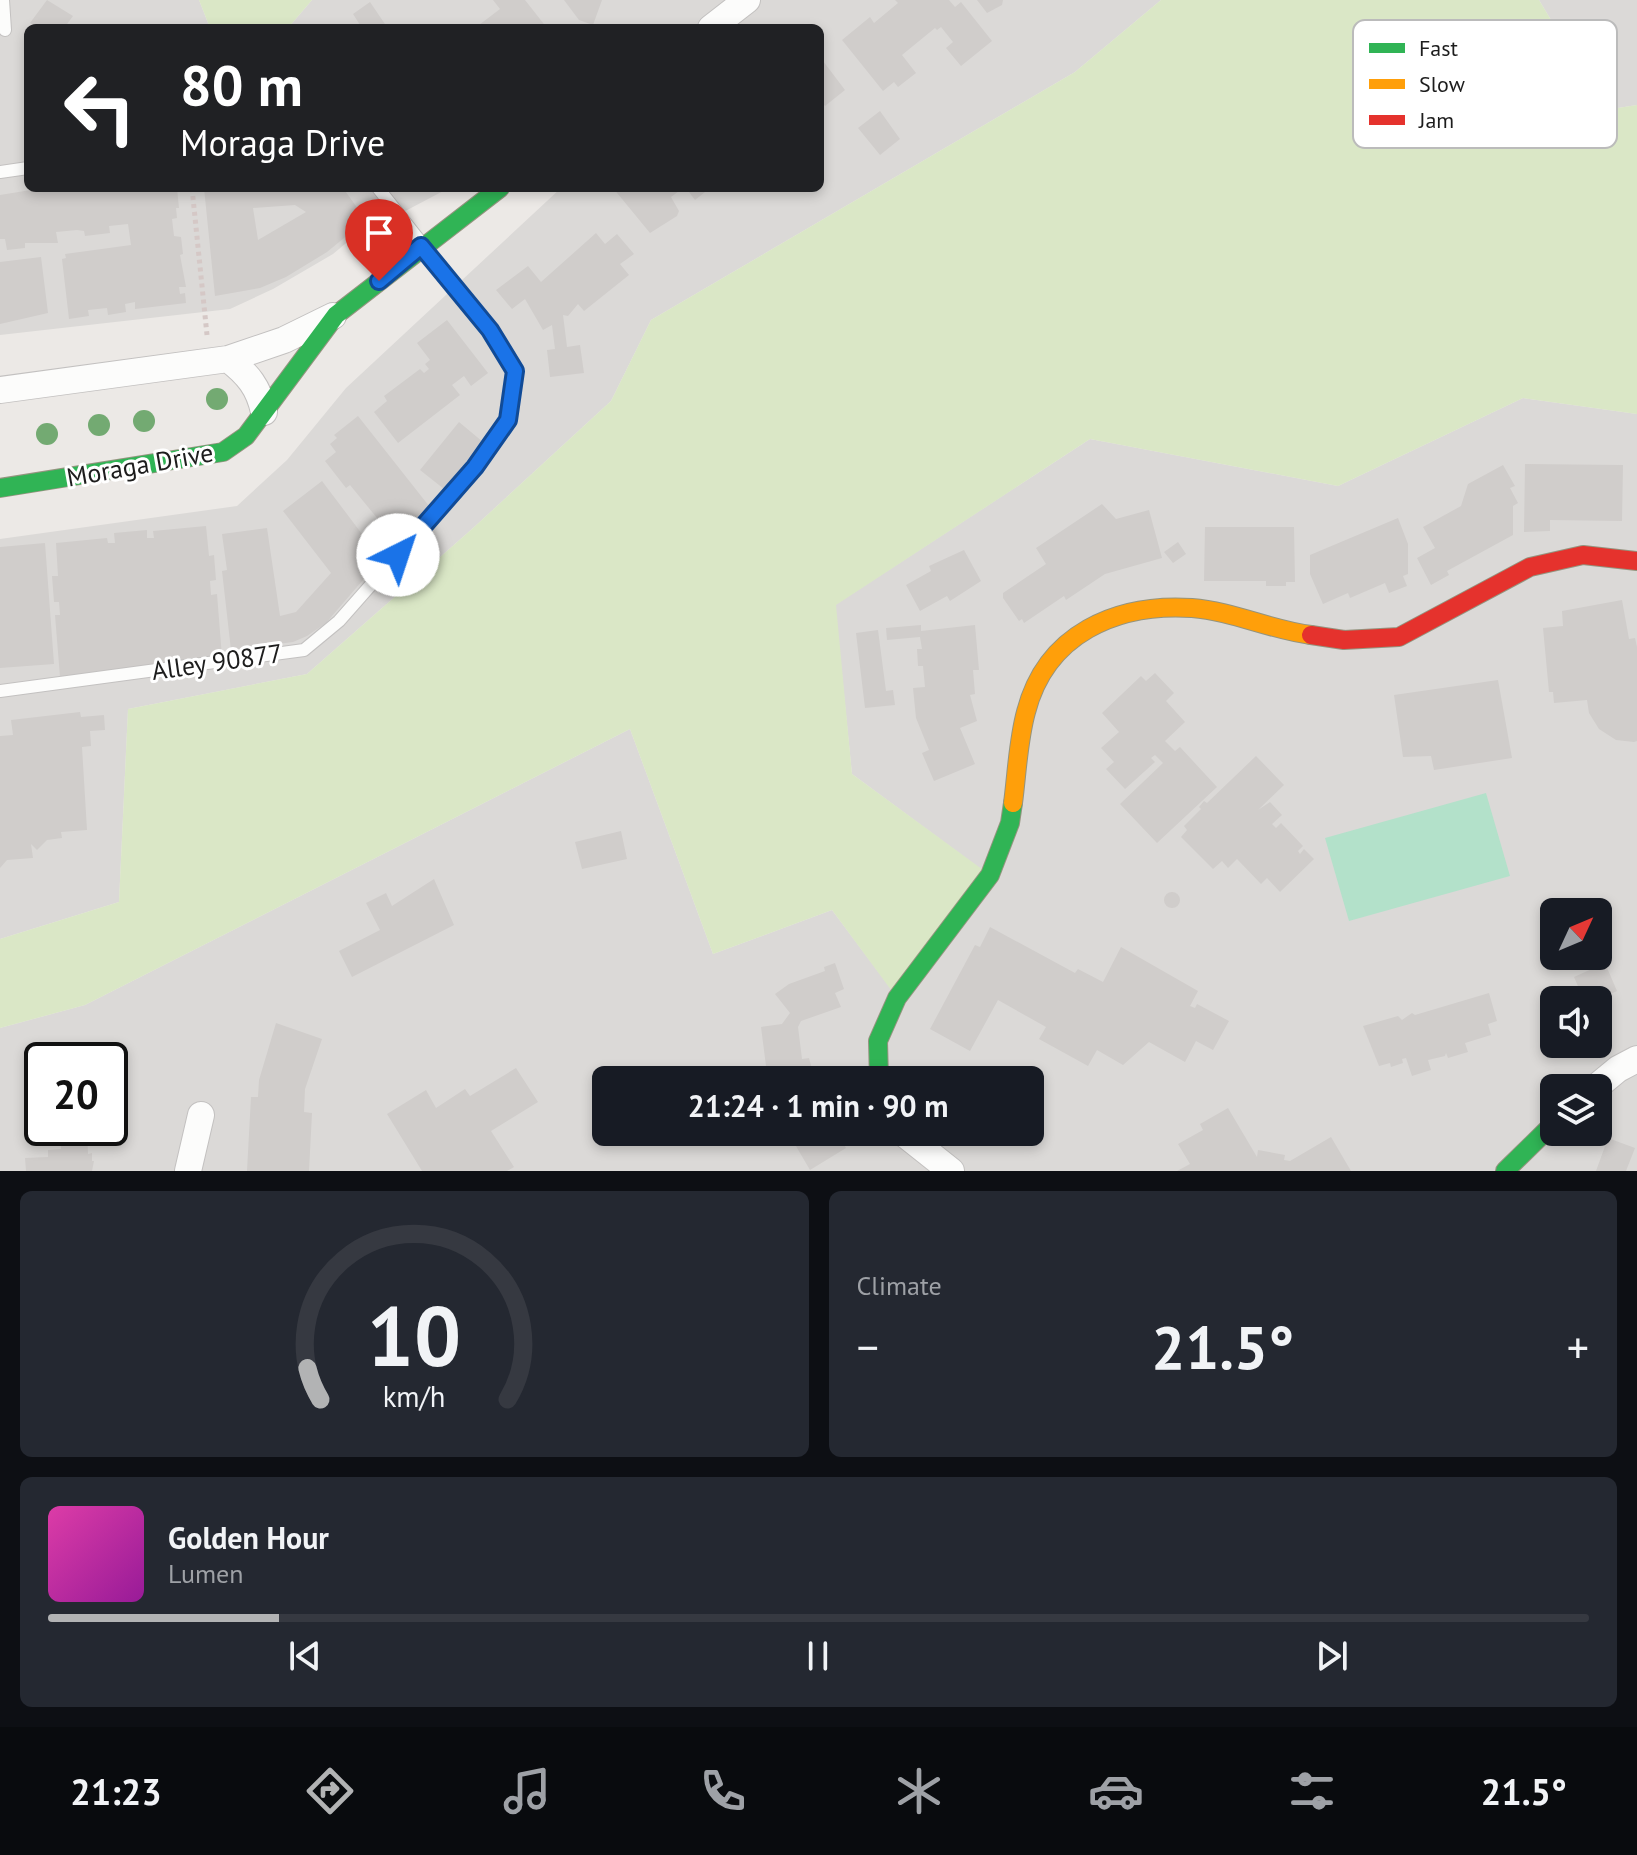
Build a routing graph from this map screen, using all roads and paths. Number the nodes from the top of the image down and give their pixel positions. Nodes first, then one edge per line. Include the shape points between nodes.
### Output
1 (3, 0) edge
2 (747, 0) edge
3 (716, 24) edge
4 (5, 30) dead end
5 (24, 169) edge
6 (0, 172) edge
7 (193, 192) edge
8 (381, 192) edge
9 (495, 192) edge
10 (421, 246) junction
11 (336, 315) junction
12 (219, 361) junction
13 (0, 390) edge
14 (264, 412) junction
15 (0, 488) edge
16 (1637, 561) edge
17 (0, 691) edge
18 (1637, 1059) edge
19 (879, 1066) edge
20 (1612, 1074) edge
21 (201, 1115) dead end
22 (1540, 1137) edge
23 (920, 1146) edge
24 (188, 1171) edge
25 (951, 1171) edge
26 (1505, 1171) edge

1 - 4 lane
2 - 3 street
5 - 6 lane
7 - 12 path
8 - 10 lane, Alley 90877
9 - 10 street, Moraga Drive
10 - 11 street, Moraga Drive
10 - 17 lane, Alley 90877 via 490,330 515,371 508,420 475,467 339,621 304,650
11 - 12 street, Moraga Drive via 284,340
11 - 14 street, Moraga Drive
12 - 13 street, Moraga Drive
12 - 14 street via 247,374
14 - 15 street, Moraga Drive via 246,436 223,452
16 - 19 street via 1583,555 1530,567 1399,637 1344,640 1193,608 1131,610 1081,631 1047,663 1026,711 1010,823 990,875 897,998 878,1041
18 - 20 street
21 - 24 street
22 - 26 street
23 - 25 street

